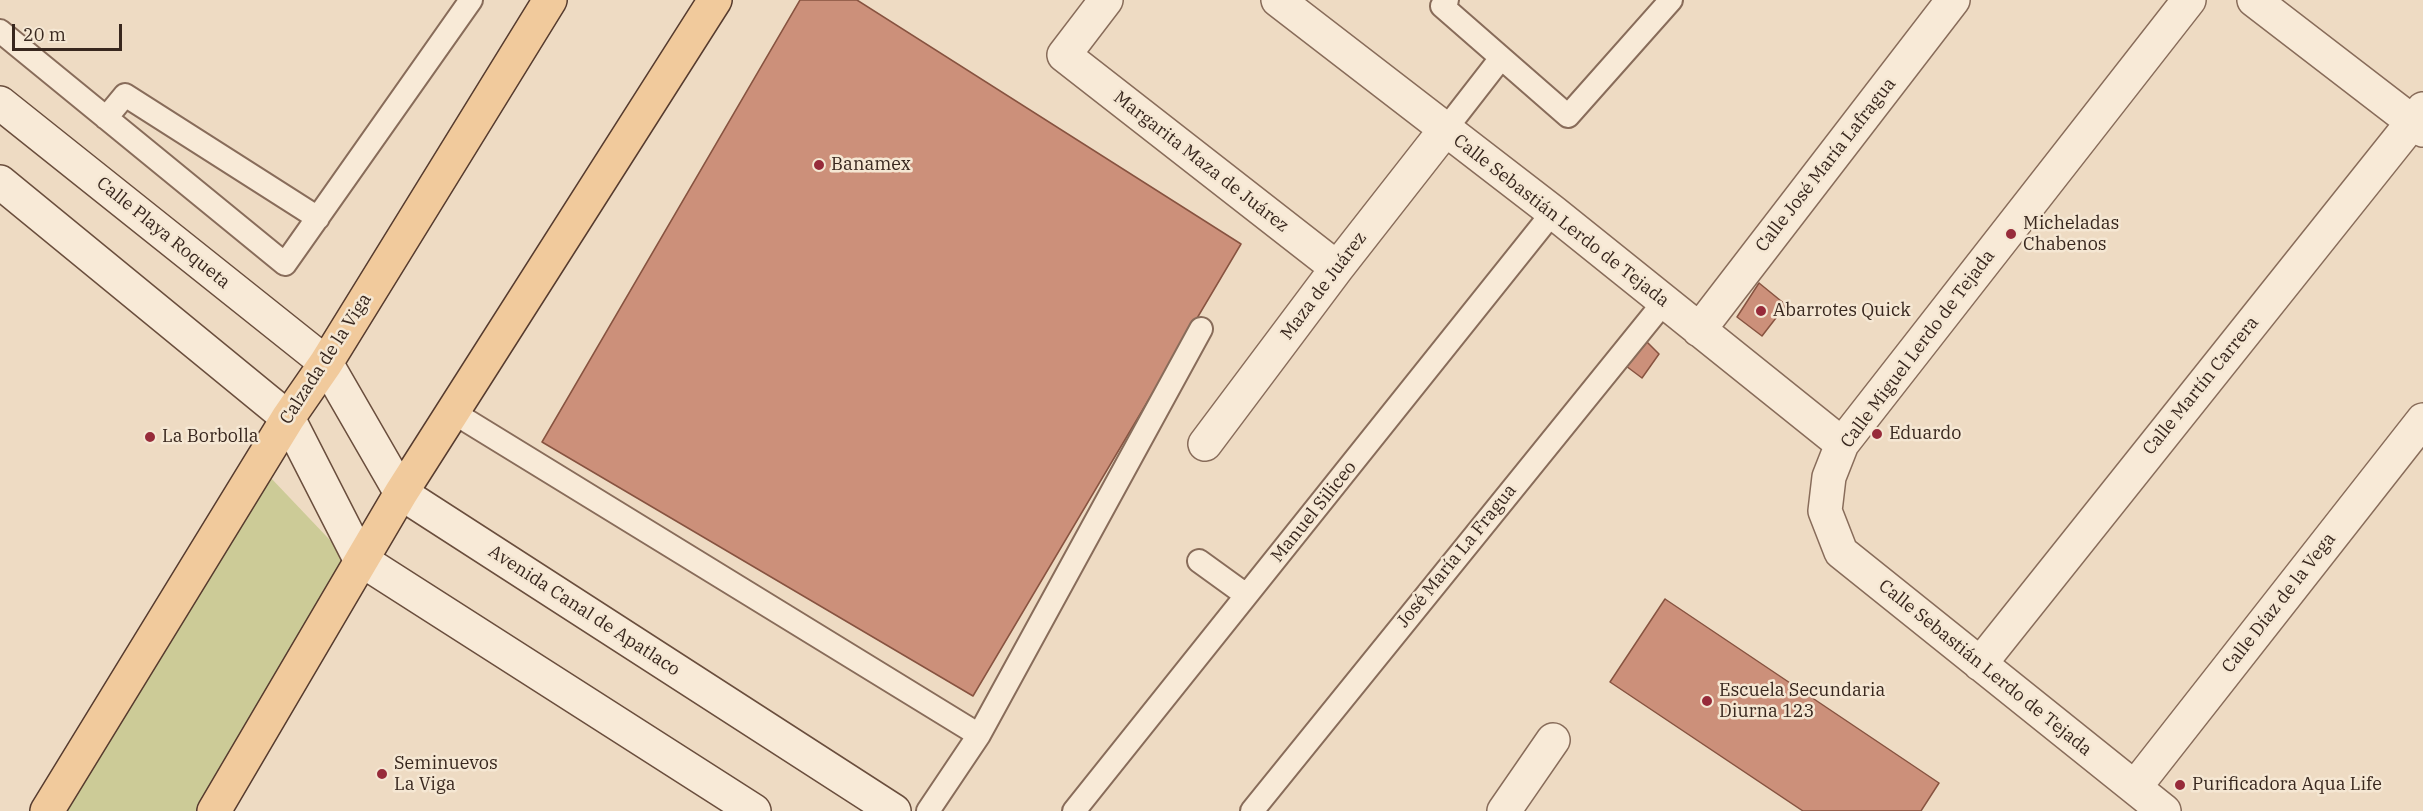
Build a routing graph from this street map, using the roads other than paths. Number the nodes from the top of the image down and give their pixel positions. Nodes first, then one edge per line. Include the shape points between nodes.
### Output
1 (471, 0) edge
2 (550, 0) edge
3 (715, 0) edge
4 (1106, 0) edge
5 (1278, 0) edge
6 (1448, 0) edge
7 (1671, 0) edge
8 (2190, 0) edge
9 (2254, 0) edge
10 (1941, 4) edge
11 (0, 31) edge
12 (1502, 58) junction
13 (0, 103) edge
14 (106, 118) junction
15 (2419, 120) edge
16 (1445, 130) junction
17 (0, 182) edge
18 (1553, 212) junction
19 (318, 218) junction
20 (1337, 268) junction
21 (1664, 302) junction
22 (1201, 329) dead end
23 (1699, 330) junction
24 (326, 363) junction
25 (451, 411) junction
26 (288, 418) junction
27 (2423, 420) edge
28 (1205, 444) dead end
29 (1842, 444) junction
30 (401, 493) junction
31 (1825, 511) joint
32 (360, 559) junction
33 (1199, 561) dead end
34 (1246, 595) junction
35 (1980, 664) junction
36 (979, 735) junction
37 (1553, 740) dead end
38 (2135, 787) junction
39 (2162, 810) edge
40 (47, 811) edge
41 (214, 811) edge
42 (754, 811) edge
43 (894, 811) edge
44 (928, 811) edge
45 (1074, 811) edge
46 (1252, 811) edge
47 (1504, 811) edge

1 - 19 lane
2 - 24 main road, Calzada de la Viga
3 - 25 main road
4 - 20 street, Margarita Maza de Juárez via 1064,55
5 - 16 street, Calle Sebastián Lerdo de Tejada
6 - 12 lane via 1442,6
7 - 12 lane via 1568,116
8 - 29 street, Calle Miguel Lerdo de Tejada
9 - 15 street
10 - 23 street, Calle José María Lafragua
11 - 14 lane
12 - 16 lane
13 - 24 street, Calle Playa Roqueta
14 - 19 lane via 124,95
14 - 19 lane via 285,264
15 - 35 street, Calle Martín Carrera
16 - 18 street, Calle Sebastián Lerdo de Tejada
16 - 20 street, Maza de Juárez
17 - 26 street
18 - 21 street, Calle Sebastián Lerdo de Tejada
18 - 34 lane, Manuel Siliceo
20 - 28 street, Maza de Juárez
21 - 23 street, Calle Sebastián Lerdo de Tejada
21 - 46 lane, José María La Fragua
22 - 36 lane
23 - 29 street, Calle Sebastián Lerdo de Tejada
24 - 26 main road, Calzada de la Viga
24 - 30 street, Avenida Canal de Apatlaco
25 - 30 main road
25 - 36 lane
26 - 32 street
26 - 40 main road, Calzada de la Viga
27 - 38 street, Calle Díaz de la Vega
29 - 31 street, Calle Miguel Lerdo de Tejada via 1829,477
30 - 32 main road
30 - 43 street, Avenida Canal de Apatlaco
31 - 35 street, Calle Sebastián Lerdo de Tejada via 1840,552
32 - 41 main road
32 - 42 street
33 - 34 lane
34 - 45 lane, Manuel Siliceo
35 - 38 street, Calle Sebastián Lerdo de Tejada
36 - 44 lane
37 - 47 street
38 - 39 street, Calle Sebastián Lerdo de Tejada

